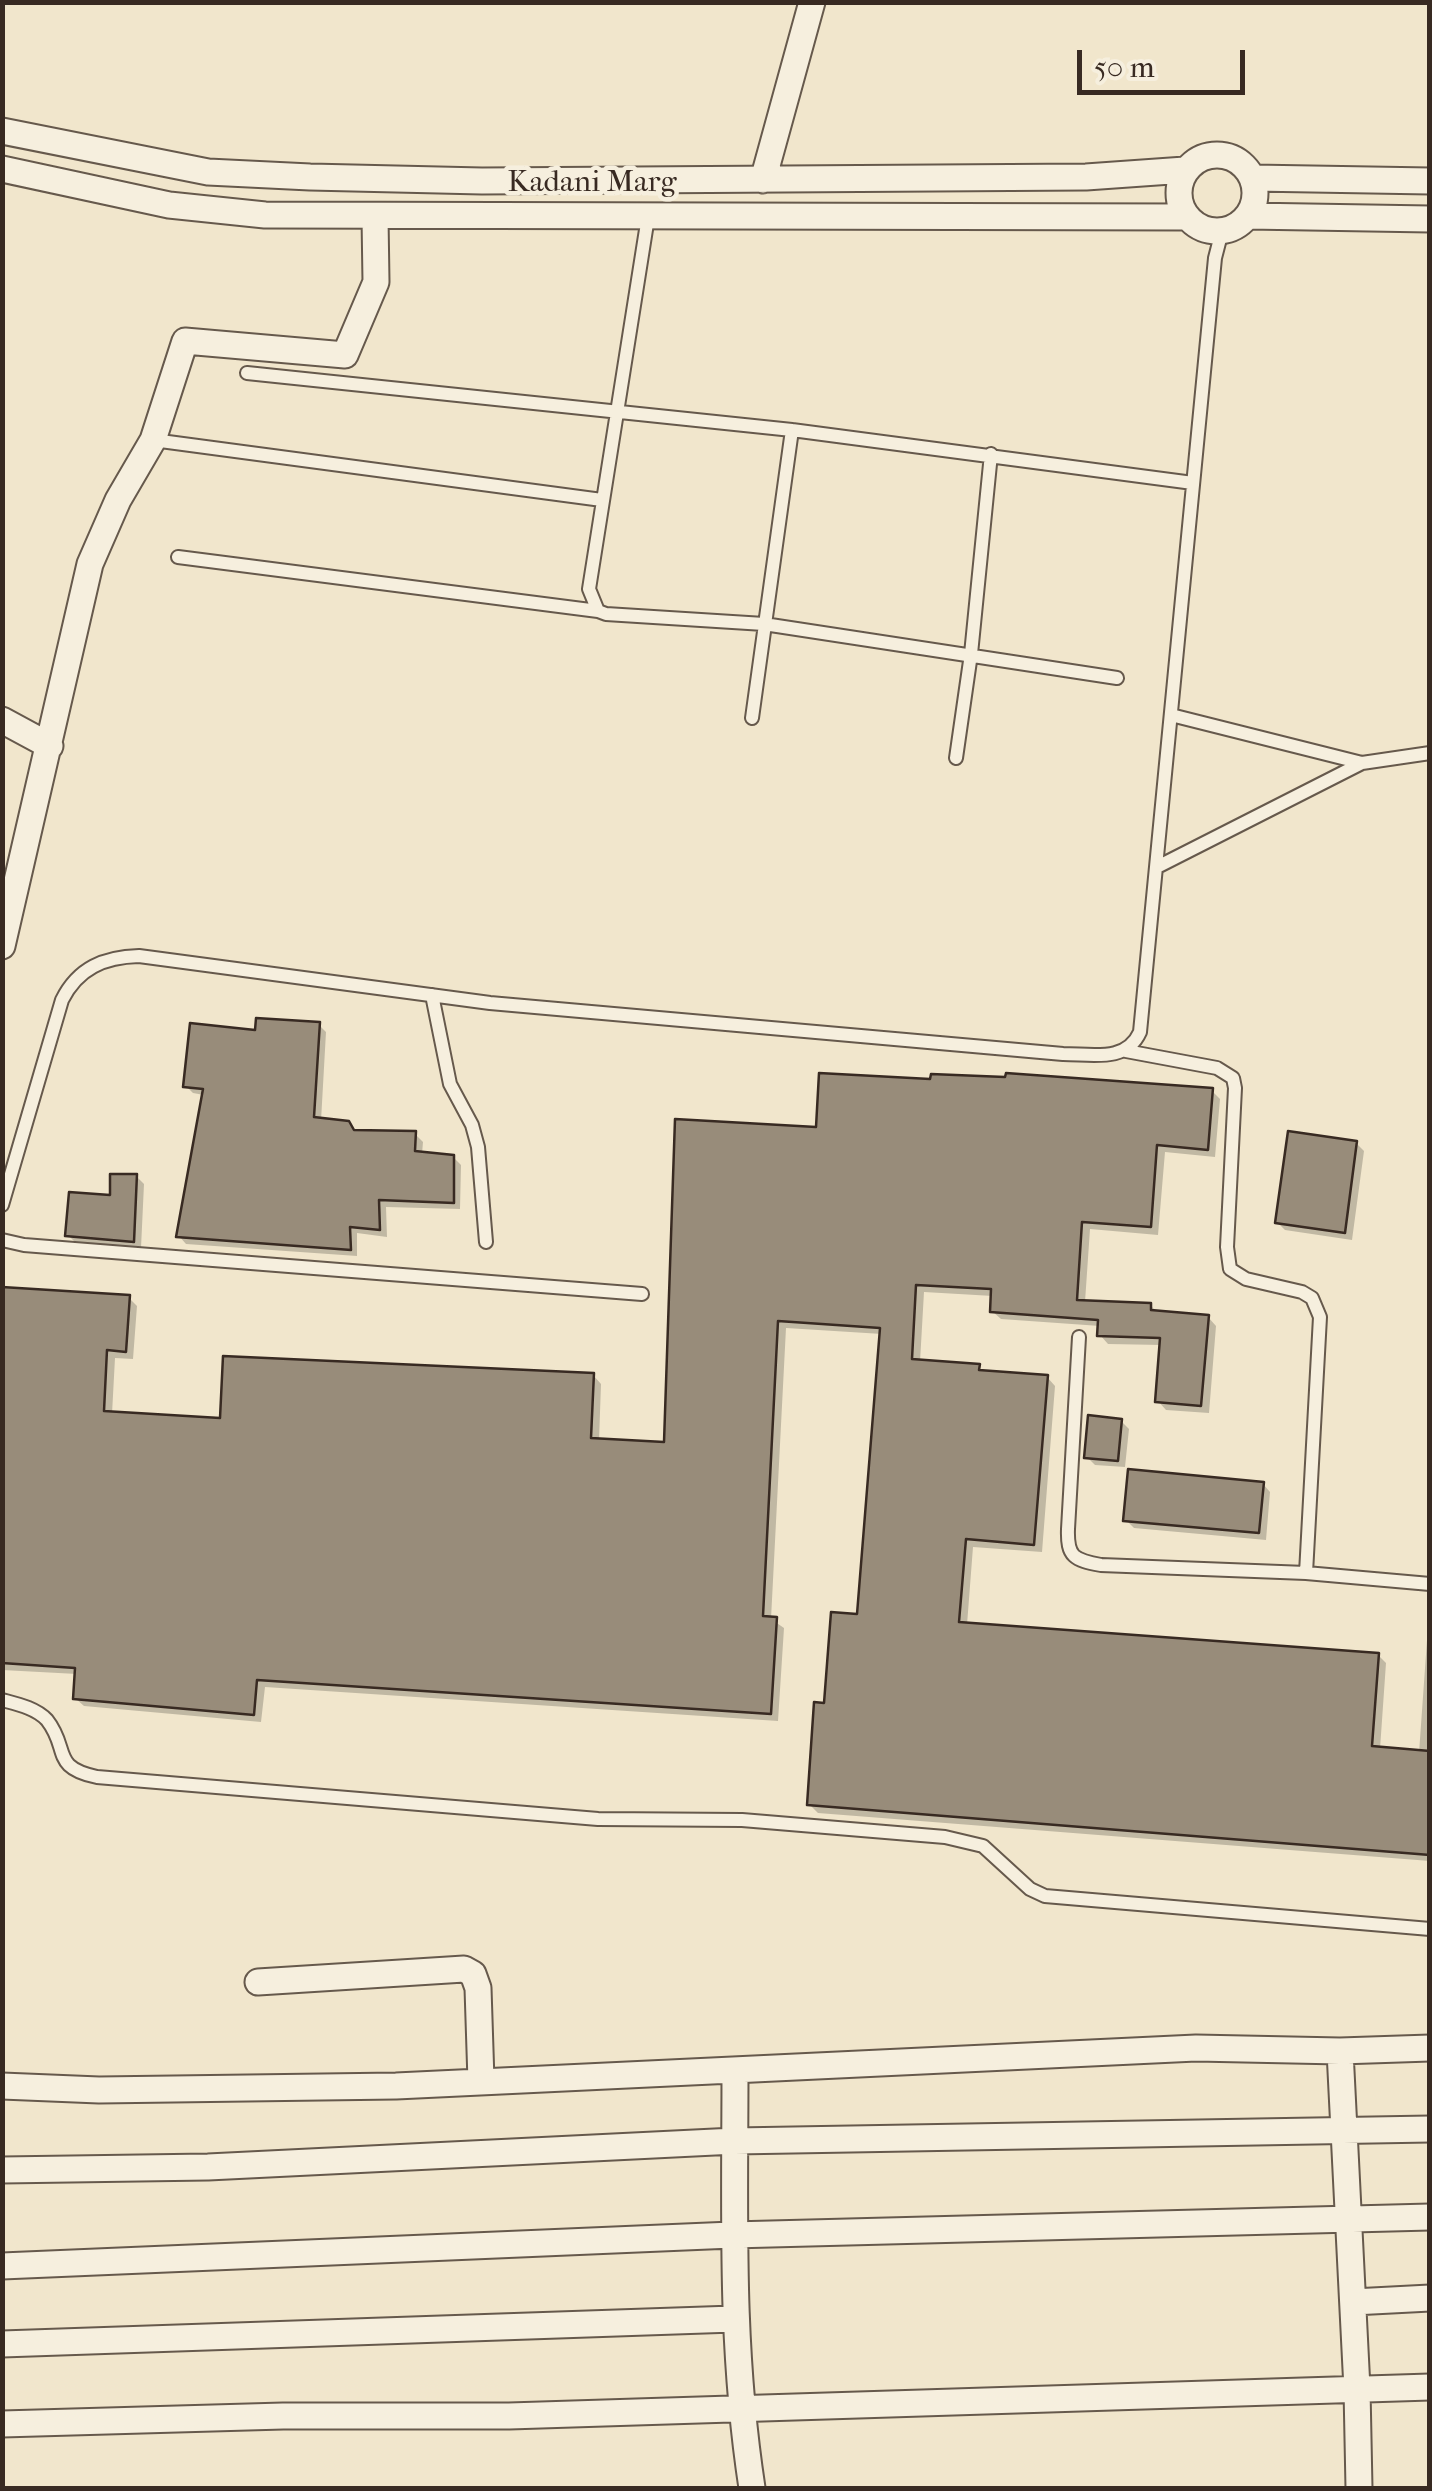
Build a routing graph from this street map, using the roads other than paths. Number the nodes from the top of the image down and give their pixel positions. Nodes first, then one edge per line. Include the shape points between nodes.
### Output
1 (812, 2) edge
2 (2, 131) edge
3 (2, 169) edge
4 (1185, 170) junction
5 (1252, 178) junction
6 (762, 180) junction
7 (1430, 181) edge
8 (1187, 216) junction
9 (1248, 216) junction
10 (375, 217) junction
11 (648, 217) junction
12 (1430, 219) edge
13 (1222, 231) junction
14 (247, 373) dead end
15 (615, 411) junction
16 (792, 430) junction
17 (153, 440) junction
18 (992, 454) junction
19 (1193, 483) junction
20 (602, 500) junction
21 (178, 556) dead end
22 (598, 611) junction
23 (764, 624) junction
24 (972, 654) junction
25 (1117, 678) dead end
26 (1171, 715) junction
27 (752, 718) dead end
28 (2, 720) edge
29 (50, 746) junction
30 (1430, 753) edge
31 (956, 758) dead end
32 (1362, 764) junction
33 (1158, 866) junction
34 (2, 946) edge
35 (432, 996) junction
36 (1126, 1051) junction
37 (2, 1205) edge
38 (2, 1240) edge
39 (486, 1242) dead end
40 (642, 1294) dead end
41 (1079, 1336) dead end
42 (1306, 1573) junction
43 (1430, 1584) edge
44 (2, 1700) edge
45 (1430, 1929) edge
46 (258, 1982) dead end
47 (1430, 2048) edge
48 (1340, 2051) junction
49 (734, 2070) junction
50 (481, 2081) junction
51 (2, 2086) edge
52 (1430, 2129) edge
53 (1344, 2132) junction
54 (735, 2140) junction
55 (2, 2170) edge
56 (1430, 2217) edge
57 (1348, 2220) junction
58 (732, 2235) junction
59 (2, 2266) edge
60 (1430, 2298) edge
61 (1352, 2302) junction
62 (734, 2319) junction
63 (2, 2344) edge
64 (1430, 2387) edge
65 (1357, 2389) junction
66 (740, 2408) junction
67 (2, 2424) edge
68 (752, 2488) edge
69 (1359, 2488) edge

1 - 6 street
2 - 6 street, Kadani Marg via 208,172
3 - 10 street, Kadani Marg via 168,206
4 - 5 street via 1215,154 1238,160
4 - 6 street, Kadani Marg
4 - 8 street via 1178,194
5 - 7 street
5 - 9 street via 1255,198
8 - 11 street, Kadani Marg
8 - 13 street via 1196,226
9 - 12 street
9 - 13 street
10 - 11 street, Kadani Marg
10 - 17 street via 376,282 345,355 186,341
11 - 15 lane
13 - 19 lane
14 - 15 lane
15 - 16 lane
15 - 20 lane
16 - 18 lane
16 - 23 lane
17 - 20 lane
17 - 29 street via 90,564
18 - 19 lane
18 - 24 lane
19 - 26 lane
20 - 22 lane via 589,589
21 - 22 lane
22 - 23 lane
23 - 24 lane
23 - 27 lane
24 - 25 lane
24 - 31 lane
26 - 32 lane
26 - 33 lane
28 - 29 street
29 - 34 street
30 - 32 lane
32 - 33 lane
33 - 36 lane via 1140,1032
35 - 36 lane via 1063,1054
35 - 37 lane via 139,956 93,965 72,981 62,1000
35 - 39 lane via 450,1084 478,1146
36 - 42 lane via 1217,1068 1232,1078 1230,1269 1302,1292 1318,1306
38 - 40 lane
41 - 42 lane via 1067,1548 1072,1556 1101,1565
42 - 43 lane
44 - 45 lane via 39,1713 72,1770 97,1777 598,1819 742,1820 945,1836 983,1846 1045,1896
46 - 50 street via 464,1969 474,1974 478,1988
47 - 48 street
48 - 49 street via 1196,2048
48 - 53 street
49 - 50 street
49 - 54 street
50 - 51 street via 99,2090
52 - 53 street
53 - 54 street
53 - 57 street
54 - 55 street via 208,2167
54 - 58 street
56 - 57 street
57 - 58 street
57 - 61 street
58 - 59 street
58 - 62 street
60 - 61 street
61 - 65 street
62 - 63 street
62 - 66 street
64 - 65 street
65 - 66 street
65 - 69 street
66 - 67 street
66 - 68 street

